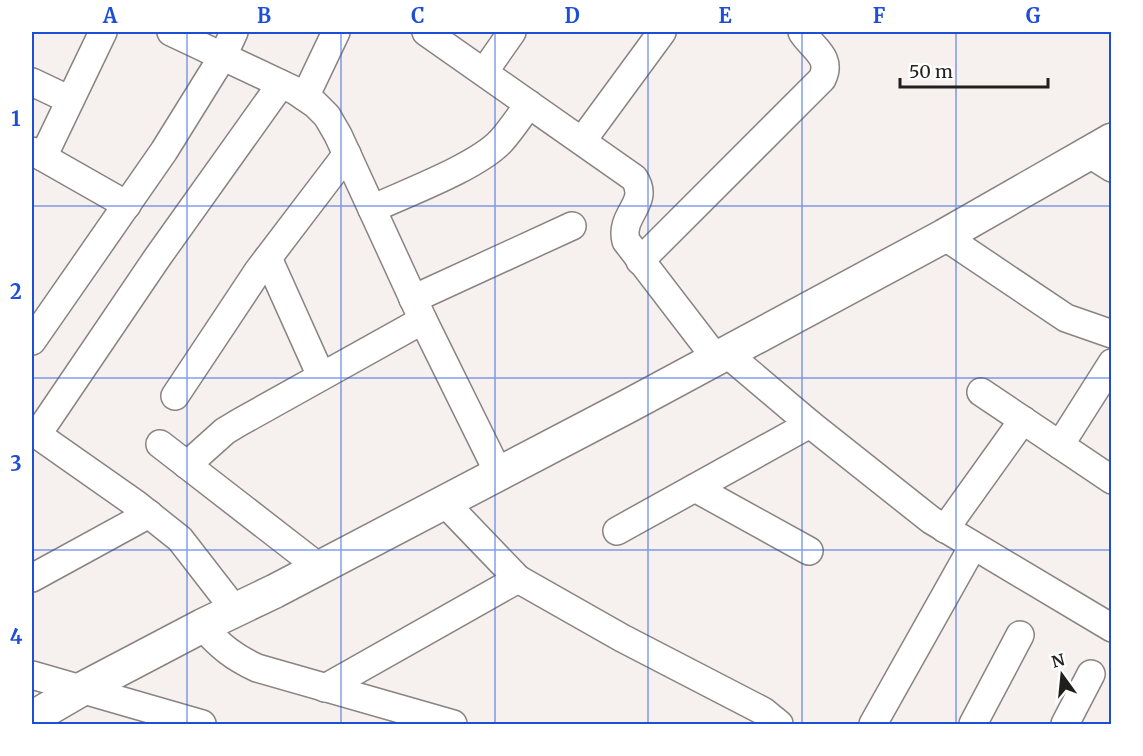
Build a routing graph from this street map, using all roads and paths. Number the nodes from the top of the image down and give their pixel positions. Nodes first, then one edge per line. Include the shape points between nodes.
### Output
1 (103, 32) edge
2 (171, 32) edge
3 (234, 32) edge
4 (336, 32) edge
5 (426, 32) edge
6 (512, 32) edge
7 (662, 32) edge
8 (802, 32) edge
9 (223, 56) junction
10 (484, 72) junction
11 (32, 82) edge
12 (281, 84) junction
13 (305, 97) junction
14 (70, 100) junction
15 (529, 104) junction
16 (582, 141) junction
17 (37, 154) edge
18 (347, 154) junction
19 (1104, 154) edge
20 (127, 205) junction
21 (372, 209) junction
22 (572, 226) dead end
23 (944, 236) junction
24 (268, 258) junction
25 (640, 261) junction
26 (418, 309) junction
27 (1112, 334) edge
28 (32, 340) edge
29 (720, 354) junction
30 (1112, 363) edge
31 (321, 376) junction
32 (981, 392) dead end
33 (176, 396) dead end
34 (1023, 420) junction
35 (810, 424) junction
36 (34, 433) edge
37 (160, 444) dead end
38 (1060, 445) junction
39 (187, 465) junction
40 (499, 474) junction
41 (1112, 480) edge
42 (695, 488) junction
43 (445, 503) junction
44 (149, 514) junction
45 (945, 529) junction
46 (617, 531) dead end
47 (973, 546) junction
48 (808, 551) dead end
49 (320, 568) junction
50 (32, 578) edge
51 (518, 579) junction
52 (235, 610) junction
53 (202, 626) junction
54 (1112, 628) edge
55 (1020, 635) dead end
56 (1091, 674) dead end
57 (32, 675) edge
58 (325, 688) junction
59 (74, 694) junction
60 (33, 721) edge
61 (202, 724) edge
62 (453, 724) edge
63 (779, 724) edge
64 (873, 724) edge
65 (973, 724) edge
66 (1065, 724) edge

1 - 14 street
2 - 9 street
3 - 9 street
4 - 13 street
5 - 10 street
6 - 10 street
7 - 16 street
8 - 25 street via 822,54 826,72 822,79
9 - 12 street
9 - 20 street
10 - 15 street
11 - 14 street
12 - 13 street
12 - 36 street
13 - 18 street via 327,116
14 - 17 street
15 - 16 street
15 - 21 street via 489,151
16 - 25 street via 634,178 640,187 624,233
17 - 20 street
18 - 21 street
18 - 24 street
19 - 23 main road
20 - 28 street
21 - 26 street
22 - 26 street
23 - 27 street via 1066,318
23 - 29 main road
24 - 31 street
24 - 33 street
25 - 29 street
26 - 31 street
26 - 40 street
29 - 35 street
29 - 40 main road
30 - 38 street
31 - 39 street via 225,431
32 - 34 street
34 - 38 street
34 - 45 street
35 - 42 street
35 - 45 street
36 - 44 street
37 - 39 street
38 - 41 street
39 - 49 street
40 - 43 main road
42 - 46 street
42 - 48 street
43 - 49 main road
43 - 51 street
44 - 50 street
44 - 52 street via 180,539
45 - 47 street
47 - 54 street
47 - 64 street
49 - 52 main road
51 - 58 street
51 - 63 street via 763,711
52 - 53 main road
53 - 58 street via 237,658 257,668
53 - 59 main road
55 - 65 street
56 - 66 street
57 - 59 street
58 - 62 street
59 - 60 main road
59 - 61 street

